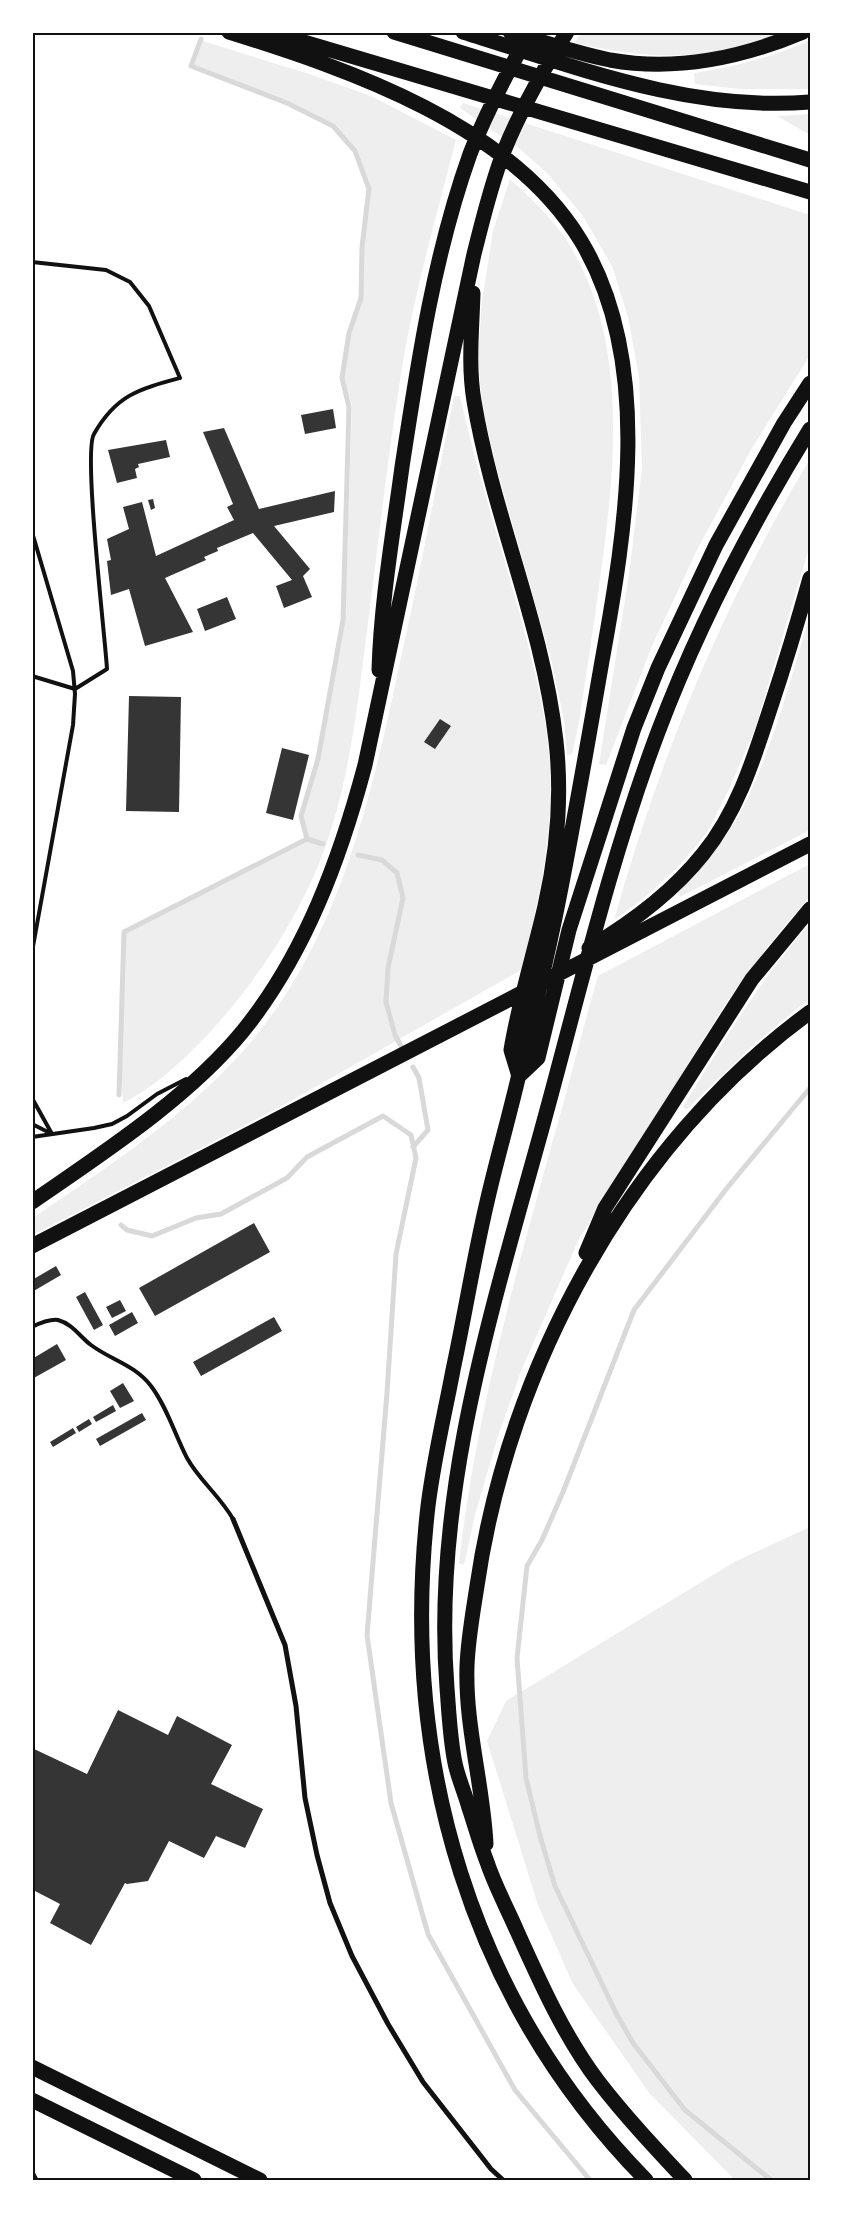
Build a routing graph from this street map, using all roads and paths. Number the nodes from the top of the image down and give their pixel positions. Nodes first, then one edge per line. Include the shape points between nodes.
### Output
1 (229, 32) edge
2 (270, 32) edge
3 (394, 32) edge
4 (462, 32) edge
5 (510, 32) edge
6 (530, 32) edge
7 (803, 32) edge
8 (566, 33) edge
9 (810, 102) edge
10 (810, 160) edge
11 (810, 192) edge
12 (474, 254) junction
13 (32, 262) edge
14 (810, 383) edge
15 (810, 429) edge
16 (32, 532) edge
17 (810, 578) edge
18 (32, 676) edge
19 (75, 689) junction
20 (377, 711) junction
21 (810, 844) edge
22 (810, 909) edge
23 (32, 952) edge
24 (810, 1012) edge
25 (454, 1028) junction
26 (207, 1069) junction
27 (519, 1076) junction
28 (32, 1098) edge
29 (32, 1124) edge
30 (52, 1134) junction
31 (32, 1137) edge
32 (32, 1202) edge
33 (32, 1246) edge
34 (32, 1327) edge
35 (556, 1329) junction
36 (234, 1519) joint
37 (488, 1865) junction
38 (32, 2068) edge
39 (32, 2100) edge
40 (32, 2170) edge
41 (37, 2180) edge
42 (194, 2180) edge
43 (260, 2180) edge
44 (504, 2180) edge
45 (646, 2180) edge
46 (685, 2180) edge

1 - 27 highway via 361,77 445,119 518,169 558,209 583,245 602,287 618,339 628,432 622,537 609,626 557,907
2 - 11 highway
3 - 10 highway
4 - 9 highway via 659,92 742,103
5 - 7 highway via 581,54 658,65 731,57
6 - 20 highway via 483,126 462,179 430,297 416,372 380,626
8 - 12 highway via 514,126 491,188
12 - 20 highway
12 - 27 highway via 471,368 474,400 488,464 544,669 559,773 554,850 545,906 511,1050
13 - 19 lane via 106,270 130,282 149,306 180,378 144,387 115,404 93,436 91,470 107,669
14 - 27 highway via 716,545 658,668 629,745 569,930 538,1058
15 - 37 highway via 740,550 708,613 657,735 601,913 474,1382 448,1529 445,1664 455,1764
16 - 19 lane via 73,671
17 - 25 highway via 754,759 720,830 703,854 661,898 609,936
18 - 19 lane
19 - 23 lane via 73,725
20 - 26 highway via 353,810 311,919 265,1001 243,1031
21 - 25 highway
22 - 35 highway via 752,979 605,1208
24 - 35 highway via 727,1085 669,1147 608,1232 584,1271
25 - 33 highway
26 - 30 lane via 157,1094 112,1124
26 - 32 highway via 163,1107
27 - 45 highway via 480,1230 428,1508 420,1606 425,1702 447,1827 484,1938 541,2047 619,2153
28 - 30 lane
29 - 30 lane
30 - 31 lane
34 - 36 lane via 53,1320 68,1324 92,1346 142,1376 159,1398 188,1459
35 - 37 highway via 518,1418 501,1470 489,1514 472,1615 467,1708 485,1814
36 - 44 street via 284,1645 296,1706 305,1798 330,1903 352,1956 424,2082 479,2154
37 - 46 highway via 566,2032 595,2078
38 - 43 highway
39 - 42 highway
40 - 41 path

